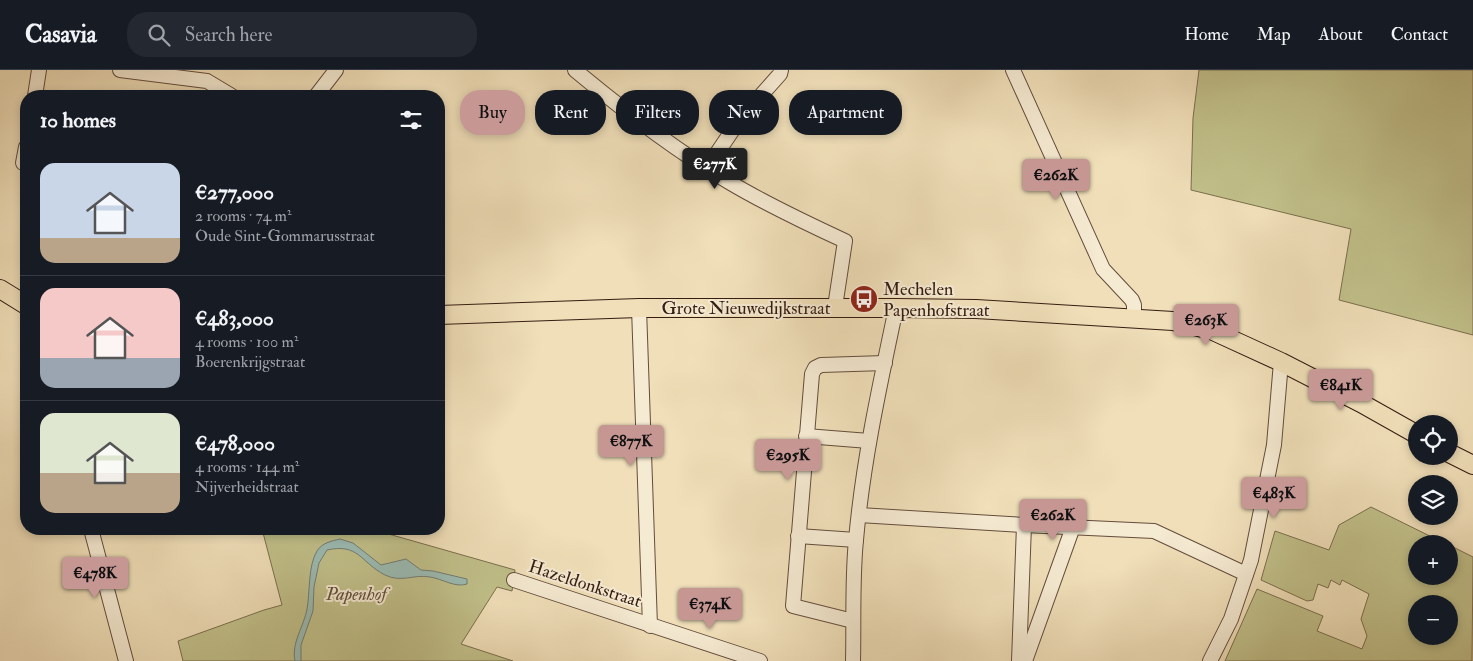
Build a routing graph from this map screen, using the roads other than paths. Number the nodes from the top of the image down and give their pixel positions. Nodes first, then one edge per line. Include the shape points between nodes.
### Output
1 (39, 70) edge
2 (120, 70) edge
3 (336, 70) edge
4 (574, 70) edge
5 (781, 70) edge
6 (1013, 70) edge
7 (36, 90) edge
8 (222, 90) edge
9 (321, 90) edge
10 (707, 168) junction
11 (0, 289) edge
12 (20, 301) edge
13 (639, 308) junction
14 (835, 308) junction
15 (896, 308) junction
16 (445, 315) edge
17 (1134, 318) junction
18 (1281, 362) junction
19 (885, 363) junction
20 (1408, 429) edge
21 (806, 436) junction
22 (869, 441) junction
23 (1458, 457) edge
24 (1473, 466) edge
25 (859, 515) junction
26 (1024, 526) junction
27 (1073, 527) junction
28 (93, 535) edge
29 (798, 536) junction
30 (856, 540) junction
31 (1246, 574) junction
32 (514, 580) dead end
33 (853, 621) junction
34 (650, 626) junction
35 (126, 661) edge
36 (760, 661) edge
37 (853, 661) edge
38 (1019, 661) edge
39 (1025, 661) edge
40 (1210, 661) edge

1 - 7 street
2 - 8 street via 208,81
3 - 9 street
4 - 10 street
5 - 10 street via 740,119
6 - 17 street via 1103,268 1132,300
10 - 14 street via 730,183 845,241
11 - 12 main road
13 - 14 main road, Grote Nieuwedijkstraat
13 - 16 main road, Grote Nieuwedijkstraat
13 - 34 street
14 - 15 main road, Grote Nieuwedijkstraat
15 - 17 main road, Grote Nieuwedijkstraat
15 - 19 street
17 - 18 main road, Grote Nieuwedijkstraat via 1173,321 1212,330
18 - 20 main road, Grote Nieuwedijkstraat
18 - 31 street via 1274,445
19 - 21 street via 821,365 815,368
19 - 22 street
21 - 22 street
21 - 29 street
22 - 25 street
23 - 24 main road
25 - 26 street
25 - 30 street
26 - 27 street
26 - 38 street
27 - 31 street via 1154,531
27 - 39 street
28 - 35 street
29 - 30 street
29 - 33 street via 793,606
30 - 33 street
31 - 40 street via 1231,619
32 - 34 street, Hazeldonkstraat
33 - 37 street
34 - 36 street, Hazeldonkstraat

